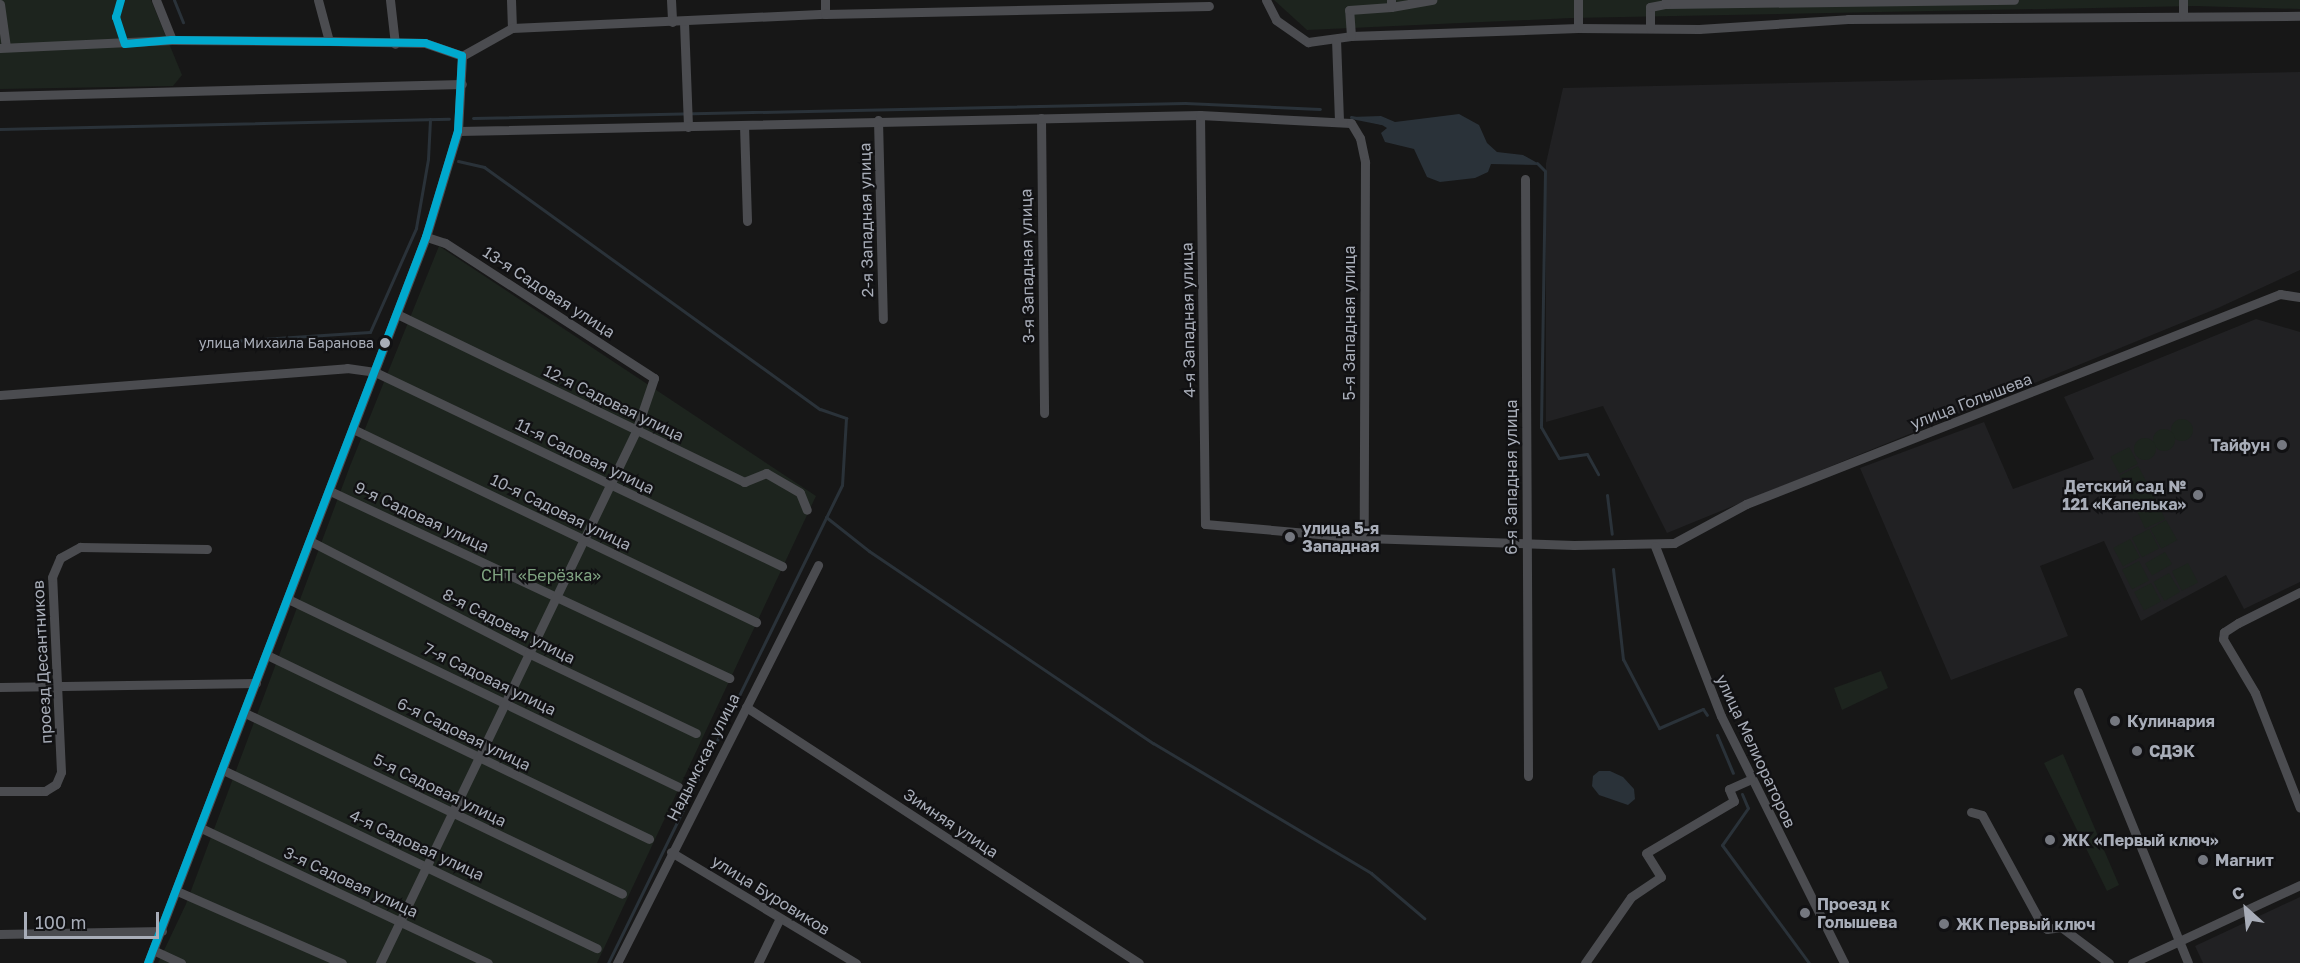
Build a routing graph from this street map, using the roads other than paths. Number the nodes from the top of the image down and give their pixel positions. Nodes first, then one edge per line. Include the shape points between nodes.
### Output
1 (156, 0) edge
2 (318, 0) edge
3 (390, 0) edge
4 (511, 0) edge
5 (671, 0) edge
6 (825, 0) edge
7 (982, 0) edge
8 (1266, 0) edge
9 (1432, 0) edge
10 (1578, 0) edge
11 (2014, 0) edge
12 (2183, 0) edge
13 (1666, 2) edge
14 (1146, 3) edge
15 (0, 4) edge
16 (1391, 4) edge
17 (1348, 5) edge
18 (1209, 6) dead end
19 (983, 12) junction
20 (825, 14) junction
21 (2182, 15) junction
22 (2300, 16) edge
23 (672, 22) junction
24 (684, 22) junction
25 (512, 28) junction
26 (1578, 28) junction
27 (1650, 28) junction
28 (1352, 36) junction
29 (1336, 39) junction
30 (172, 40) junction
31 (329, 41) junction
32 (395, 44) junction
33 (3, 47) edge
34 (462, 56) junction
35 (462, 84) junction
36 (0, 96) edge
37 (1200, 116) junction
38 (1041, 118) junction
39 (878, 120) junction
40 (1339, 120) junction
41 (744, 125) junction
42 (688, 127) junction
43 (458, 131) junction
44 (1525, 179) dead end
45 (747, 221) dead end
46 (426, 237) junction
47 (2300, 297) edge
48 (397, 314) junction
49 (883, 319) dead end
50 (375, 372) junction
51 (0, 395) edge
52 (1044, 413) dead end
53 (353, 429) junction
54 (636, 431) junction
55 (610, 485) junction
56 (330, 491) junction
57 (807, 510) dead end
58 (1205, 524) joint
59 (1364, 538) junction
60 (584, 539) junction
61 (310, 542) junction
62 (1526, 544) junction
63 (1655, 546) junction
64 (207, 549) dead end
65 (818, 565) dead end
66 (782, 566) dead end
67 (2300, 592) edge
68 (556, 595) junction
69 (288, 599) junction
70 (756, 622) dead end
71 (528, 653) junction
72 (267, 655) junction
73 (729, 678) dead end
74 (256, 683) junction
75 (60, 686) junction
76 (0, 687) edge
77 (2078, 692) dead end
78 (505, 703) junction
79 (746, 706) junction
80 (245, 713) junction
81 (696, 733) dead end
82 (478, 758) junction
83 (223, 770) junction
84 (1528, 776) dead end
85 (1751, 779) junction
86 (678, 787) dead end
87 (0, 790) edge
88 (2300, 808) edge
89 (1971, 812) dead end
90 (452, 813) junction
91 (201, 828) junction
92 (649, 839) dead end
93 (671, 852) junction
94 (427, 866) junction
95 (2300, 885) edge
96 (177, 891) junction
97 (622, 894) dead end
98 (780, 920) junction
99 (400, 921) junction
100 (162, 931) junction
101 (0, 933) edge
102 (2180, 943) junction
103 (597, 948) dead end
104 (153, 950) junction
105 (148, 963) edge
106 (181, 963) edge
107 (342, 963) edge
108 (380, 963) edge
109 (488, 963) edge
110 (616, 963) edge
111 (758, 963) edge
112 (856, 963) edge
113 (1139, 963) edge
114 (1585, 963) edge
115 (1844, 963) edge
116 (2109, 963) edge
117 (2132, 963) edge
118 (2188, 963) edge

1 - 30 street
2 - 31 street
3 - 32 street
4 - 25 street
5 - 23 street
6 - 20 street
7 - 19 street
8 - 29 street via 1276,20 1308,42
9 - 16 street
10 - 26 street
11 - 13 street
12 - 21 street
13 - 27 street via 1650,7
14 - 18 street
14 - 19 street
15 - 33 street
16 - 17 street
17 - 28 street
19 - 20 street
20 - 24 street
21 - 22 street
21 - 27 street via 1848,19
23 - 24 street
23 - 25 street
24 - 42 street
25 - 34 street
26 - 27 street
26 - 28 street
28 - 29 street
29 - 40 street
30 - 31 street
30 - 33 street
31 - 32 street
32 - 34 street via 434,45
34 - 35 street
35 - 36 street
35 - 43 street
37 - 38 street
37 - 40 street
37 - 58 street, 4-я Западная улица
38 - 39 street
38 - 52 street, 3-я Западная улица
39 - 41 street
39 - 49 street, 2-я Западная улица
40 - 59 street, 5-я Западная улица via 1351,123 1360,138 1365,162
41 - 42 street
41 - 45 street
42 - 43 street
43 - 46 street
44 - 62 street, 6-я Западная улица
46 - 48 street
46 - 54 street, 13-я Садовая улица via 445,243 654,378
47 - 63 street, улица Голышева via 2280,294 1746,504 1674,543
48 - 50 street
48 - 54 street, 12-я Садовая улица
50 - 51 street via 347,368
50 - 53 street
50 - 55 street, 11-я Садовая улица
53 - 56 street
53 - 60 street, 10-я Садовая улица
54 - 55 street
54 - 57 street, 12-я Садовая улица via 744,482 766,473 800,492
55 - 60 street
55 - 66 street, 11-я Садовая улица
56 - 61 street
56 - 68 street, 9-я Садовая улица
58 - 59 street, улица Голышева
59 - 62 street, улица Голышева
60 - 68 street
60 - 70 street, 10-я Садовая улица
61 - 69 street
61 - 71 street, 8-я Садовая улица
62 - 63 street, улица Голышева
62 - 84 street, 6-я Западная улица
63 - 85 street, улица Мелиораторов via 1706,682
64 - 75 street, проезд Десантников via 80,548 64,554 52,577
65 - 79 street, Надымская улица
67 - 88 street via 2224,632 2223,639 2255,693
68 - 71 street
68 - 73 street, 9-я Садовая улица
69 - 72 street
69 - 78 street, 7-я Садовая улица
71 - 78 street
71 - 81 street, 8-я Садовая улица
72 - 74 street
72 - 82 street, 6-я Садовая улица
74 - 75 street
74 - 80 street
75 - 76 street
75 - 87 street, проезд Десантников via 62,764 56,784 45,791
77 - 102 street
78 - 82 street
78 - 86 street, 7-я Садовая улица
79 - 93 street, Надымская улица
79 - 113 street, Зимняя улица
80 - 83 street
80 - 90 street, 5-я Садовая улица
82 - 90 street
82 - 92 street, 6-я Садовая улица
83 - 91 street
83 - 94 street, 4-я Садовая улица
85 - 114 street via 1729,789 1734,801 1646,853 1661,877 1631,897
85 - 115 street, улица Мелиораторов
89 - 116 street via 1982,815 2042,925 2047,929 2061,927
90 - 94 street
90 - 97 street, 5-я Садовая улица
91 - 96 street
91 - 99 street, 3-я Садовая улица
93 - 98 street, улица Буровиков
93 - 110 street, Надымская улица
94 - 99 street
94 - 103 street, 4-я Садовая улица
95 - 102 street
96 - 100 street
96 - 107 street
98 - 111 street
98 - 112 street, улица Буровиков
99 - 108 street
99 - 109 street, 3-я Садовая улица
100 - 101 street
100 - 104 street
102 - 117 street
102 - 118 street
104 - 105 street
104 - 106 street

